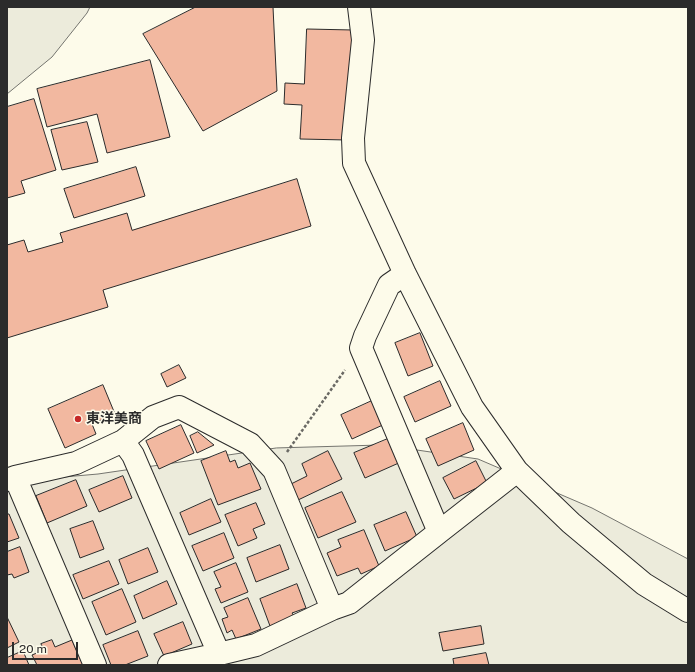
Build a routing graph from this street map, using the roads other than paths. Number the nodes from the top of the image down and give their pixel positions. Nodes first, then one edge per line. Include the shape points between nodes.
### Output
1 (359, 7) edge
2 (405, 274) junction
3 (123, 442) junction
4 (518, 471) junction
5 (11, 479) edge
6 (439, 532) junction
7 (332, 609) junction
8 (688, 611) edge
9 (218, 654) junction
10 (95, 665) edge
11 (169, 665) edge

1 - 2 street via 363,40 353,138 354,163
2 - 4 street via 472,407
2 - 6 street via 389,285 361,348
3 - 5 street via 76,463
3 - 7 street via 153,416 179,407 250,444 274,470
3 - 9 street via 133,455
4 - 6 street
4 - 8 street via 571,523 644,584
5 - 10 street
6 - 7 street via 349,603
7 - 9 street via 256,646
9 - 11 street

